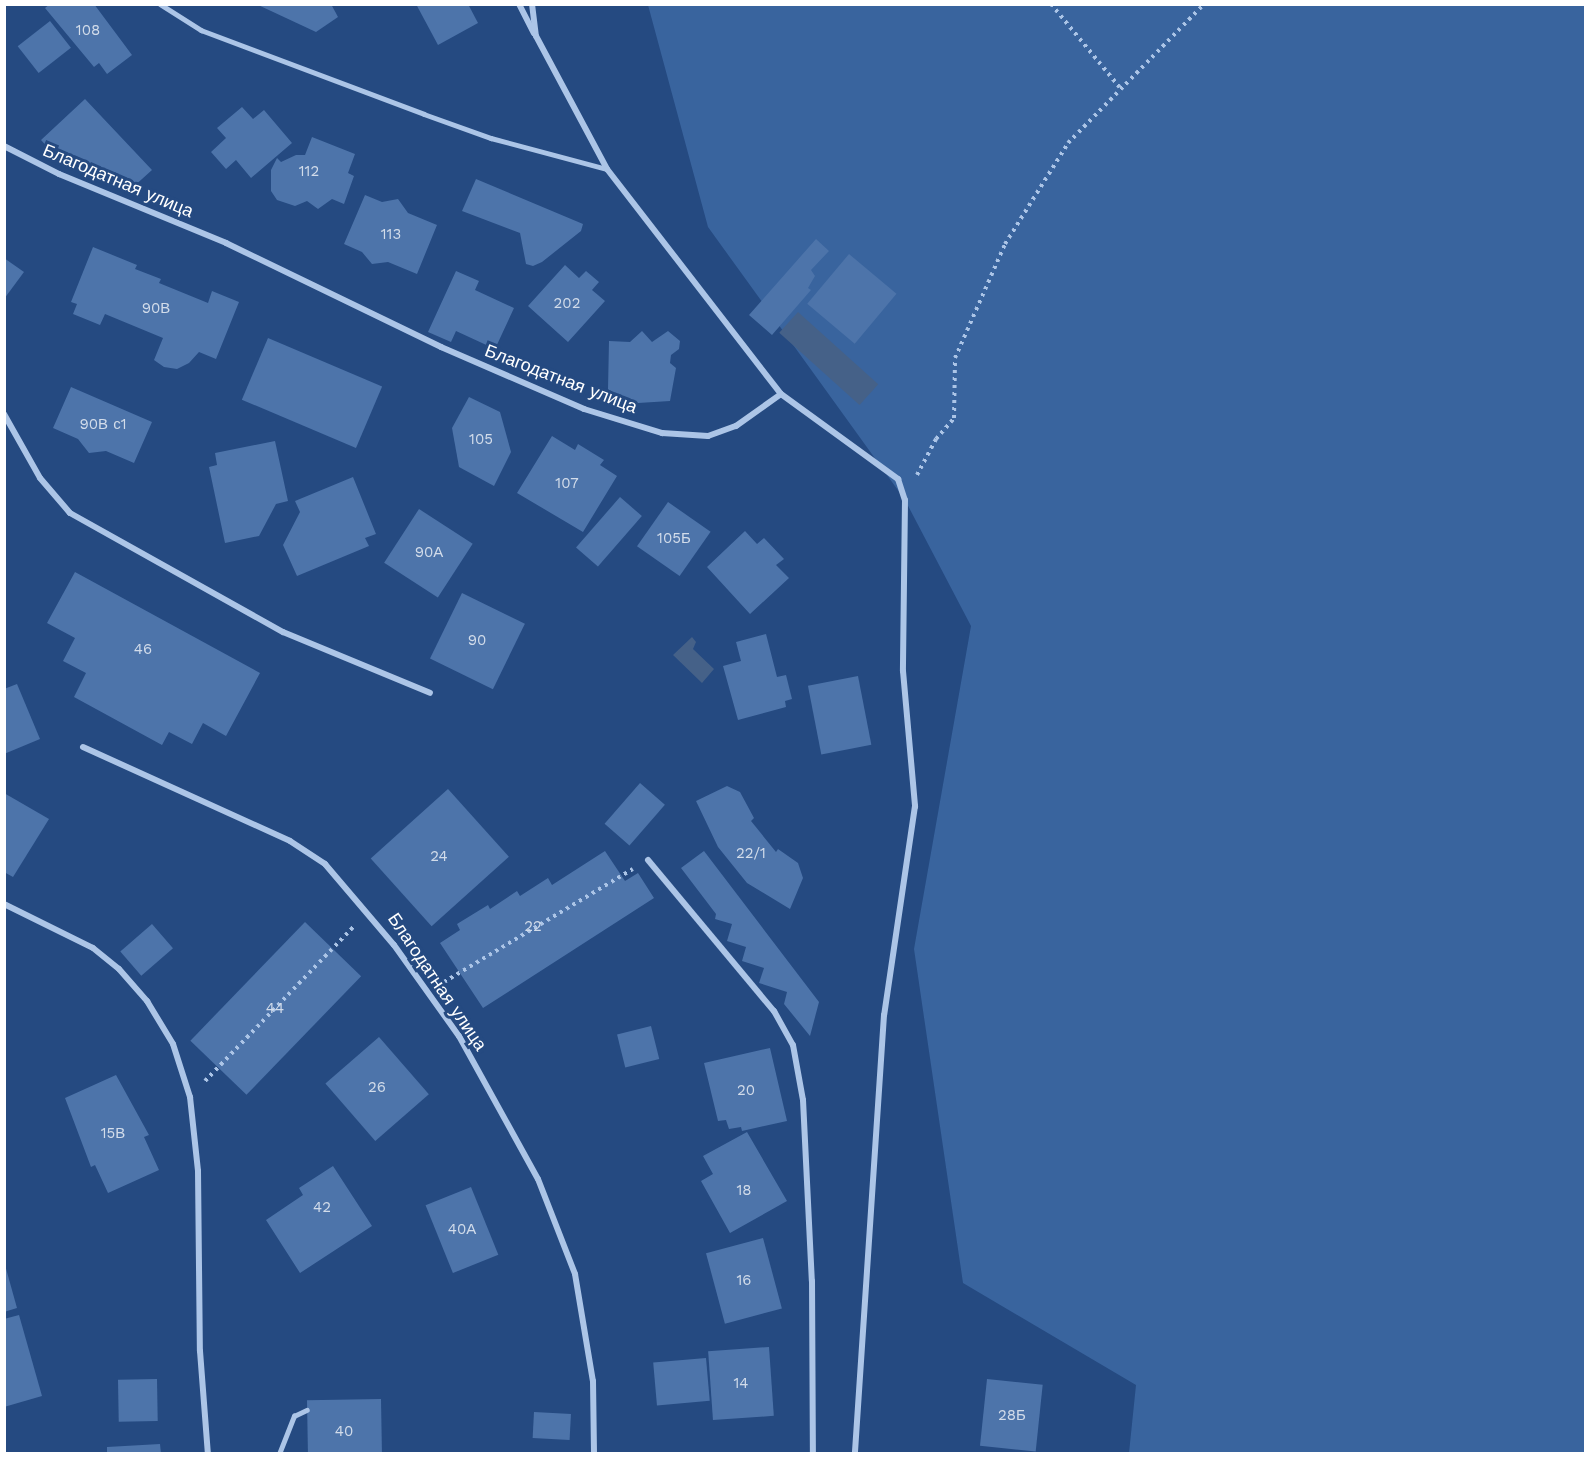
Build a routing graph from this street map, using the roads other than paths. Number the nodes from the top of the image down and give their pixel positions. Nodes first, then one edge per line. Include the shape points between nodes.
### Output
1 (159, 4) edge
2 (519, 4) edge
3 (532, 4) edge
4 (536, 36) junction
5 (4, 146) edge
6 (607, 169) junction
7 (781, 394) junction
8 (4, 414) edge
9 (430, 693) dead end
10 (83, 747) dead end
11 (648, 860) road end
12 (4, 904) edge
13 (307, 1410) dead end
14 (208, 1454) edge
15 (279, 1454) edge
16 (594, 1454) edge
17 (813, 1454) edge
18 (855, 1454) edge

1 - 6 lane via 201,30 424,114 491,138
2 - 4 street
3 - 4 street
4 - 6 street
5 - 7 street, Благодатная улица via 59,174 226,243 441,347 584,409 662,434 708,436 736,426
6 - 7 street
7 - 18 street via 898,479 905,500 903,671 915,806 884,1015
8 - 9 street via 40,478 70,513 283,632
10 - 16 street, Благодатная улица via 290,841 325,864 369,910 428,991 459,1036 538,1179 574,1274 593,1382
11 - 17 street via 774,1011 793,1046 803,1100 812,1270
12 - 14 street via 93,948 119,969 147,1001 173,1044 190,1097 198,1171 200,1351
13 - 15 lane via 294,1416

